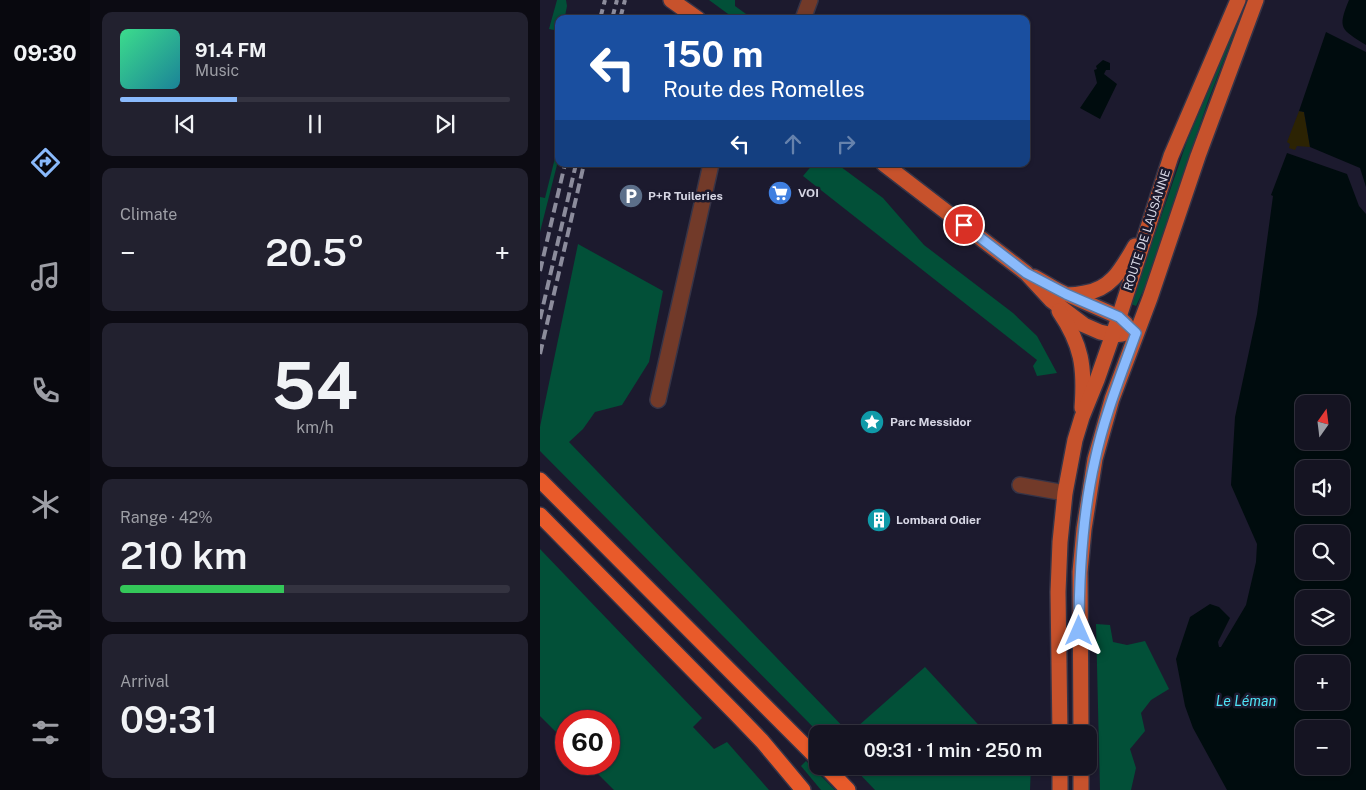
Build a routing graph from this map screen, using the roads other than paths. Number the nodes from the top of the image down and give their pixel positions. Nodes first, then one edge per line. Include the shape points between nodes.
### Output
1 (671, 0) edge
2 (810, 0) edge
3 (1238, 0) edge
4 (1256, 0) edge
5 (692, 15) edge
6 (804, 15) edge
7 (710, 167) edge
8 (888, 167) edge
9 (1148, 223) junction
10 (1026, 273) junction
11 (1066, 294) junction
12 (1051, 300) junction
13 (1119, 317) junction
14 (1136, 333) junction
15 (1113, 335) junction
16 (658, 400) dead end
17 (1082, 417) junction
18 (540, 480) edge
19 (1020, 485) dead end
20 (1065, 493) junction
21 (1088, 496) junction
22 (540, 515) edge
23 (1060, 725) edge
24 (1081, 725) edge
25 (809, 750) edge
26 (834, 775) edge
27 (1060, 775) edge
28 (1081, 775) edge
29 (803, 790) edge
30 (848, 790) edge
31 (1060, 790) edge
32 (1081, 790) edge

1 - 5 main road
2 - 6 street
3 - 9 main road, ROUTE DE LAUSANNE via 1176,143
4 - 14 main road, ROUTE DE LAUSANNE
7 - 16 street
8 - 10 main road
9 - 11 main road via 1114,279 1096,291
9 - 13 main road, ROUTE DE LAUSANNE
10 - 11 main road
10 - 12 main road
11 - 13 main road
12 - 15 main road via 1084,325
12 - 17 main road via 1073,334 1079,350
13 - 14 main road
13 - 15 main road, ROUTE DE LAUSANNE
14 - 15 main road
14 - 21 main road, ROUTE DE LAUSANNE via 1106,417
15 - 17 main road, ROUTE DE LAUSANNE
17 - 20 main road, ROUTE DE LAUSANNE
18 - 25 highway
19 - 20 street
20 - 21 main road
20 - 23 main road, ROUTE DE LAUSANNE via 1059,568
21 - 24 main road, ROUTE DE LAUSANNE via 1080,579
22 - 29 highway via 736,714
26 - 30 highway
27 - 31 main road
28 - 32 main road

